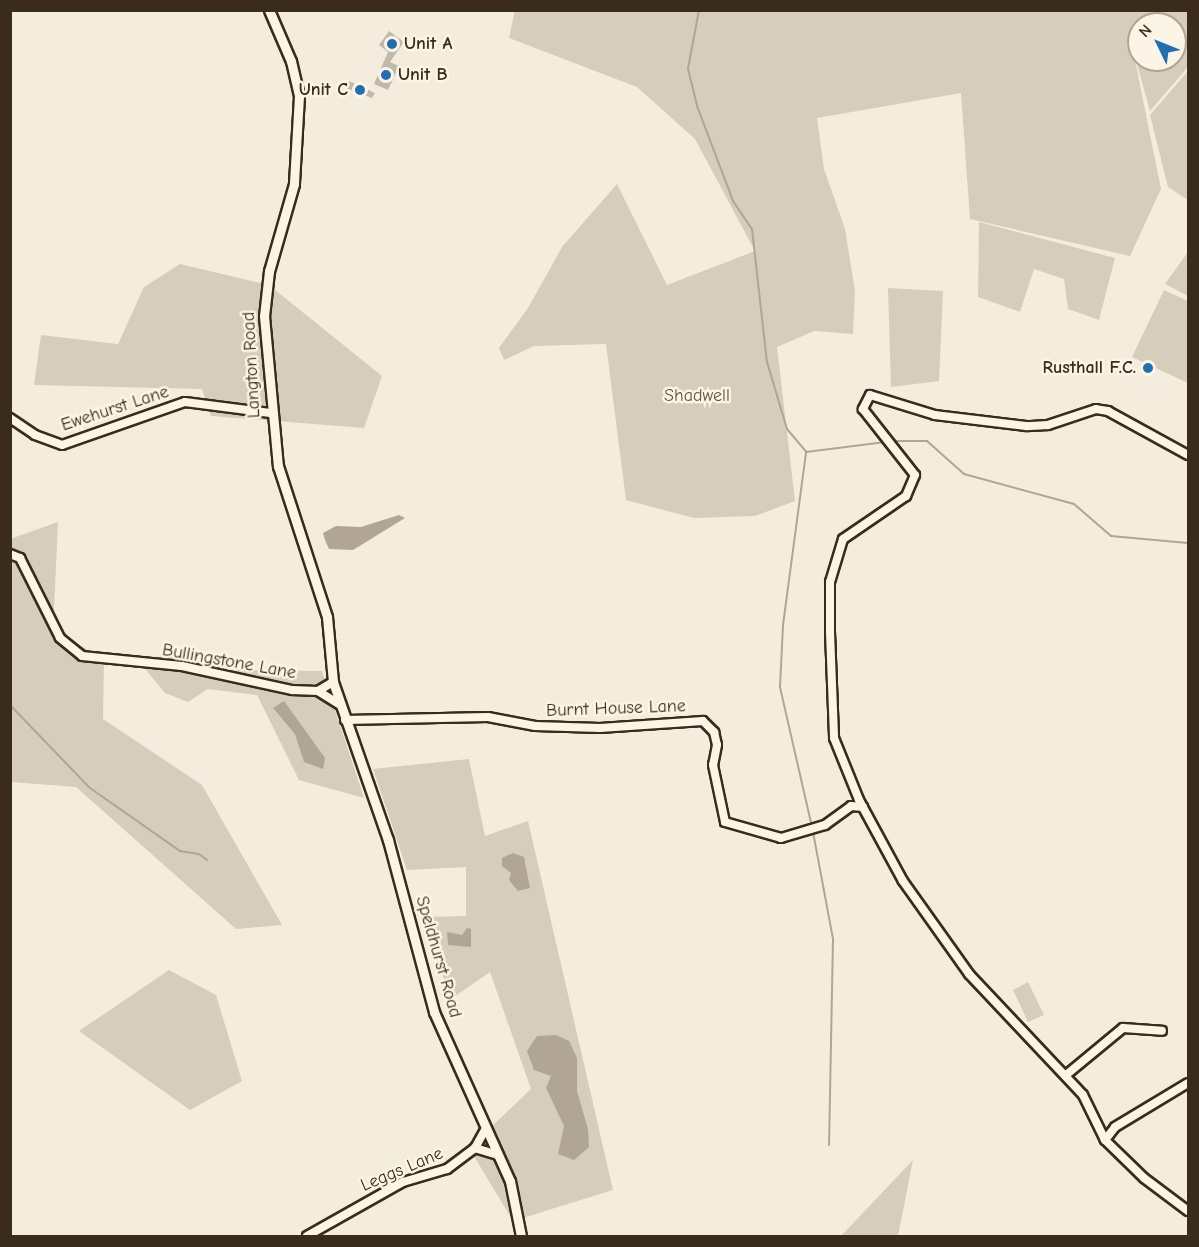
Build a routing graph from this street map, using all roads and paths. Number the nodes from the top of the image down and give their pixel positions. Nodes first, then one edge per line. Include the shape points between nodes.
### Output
1 (269, 10) edge
2 (270, 413) junction
3 (10, 418) edge
4 (1188, 455) edge
5 (10, 554) edge
6 (333, 682) junction
7 (318, 691) junction
8 (340, 705) junction
9 (345, 720) junction
10 (863, 807) junction
11 (1162, 1031) dead end
12 (1066, 1075) junction
13 (1188, 1085) edge
14 (485, 1130) junction
15 (1105, 1140) junction
16 (476, 1148) junction
17 (498, 1155) junction
18 (1188, 1211) edge
19 (307, 1236) edge
20 (521, 1236) edge

1 - 2 street, Langton Road via 291,61 299,96 294,184 269,271 264,316
2 - 3 street, Ewehurst Lane via 185,402 62,445 34,435
2 - 6 street, Langton Road via 282,482 327,617
4 - 10 street via 1108,411 1096,409 1048,425 1026,426 935,415 870,395 864,401 863,410 915,475 906,496 843,539 830,582 834,738
5 - 7 street, Bullingstone Lane via 20,558 60,638 82,656 182,666 264,685
6 - 7 street, Bullingstone Lane
6 - 8 street, Speldhurst Road
7 - 8 street, Bullingstone Lane
8 - 9 street, Speldhurst Road
9 - 10 street, Burnt House Lane via 488,717 535,726 600,728 703,721 714,732 717,745 713,765 725,822 781,838 825,825 851,806
9 - 14 street, Speldhurst Road via 388,840 434,1012
10 - 12 street via 903,881 963,966
11 - 12 street via 1123,1028
12 - 15 street via 1083,1095
13 - 15 street via 1115,1127
14 - 16 street, Leggs Lane
14 - 17 street, Speldhurst Road
15 - 18 street via 1144,1178
16 - 17 street
16 - 19 street, Leggs Lane via 447,1169 403,1182
17 - 20 street, Speldhurst Road via 510,1181

